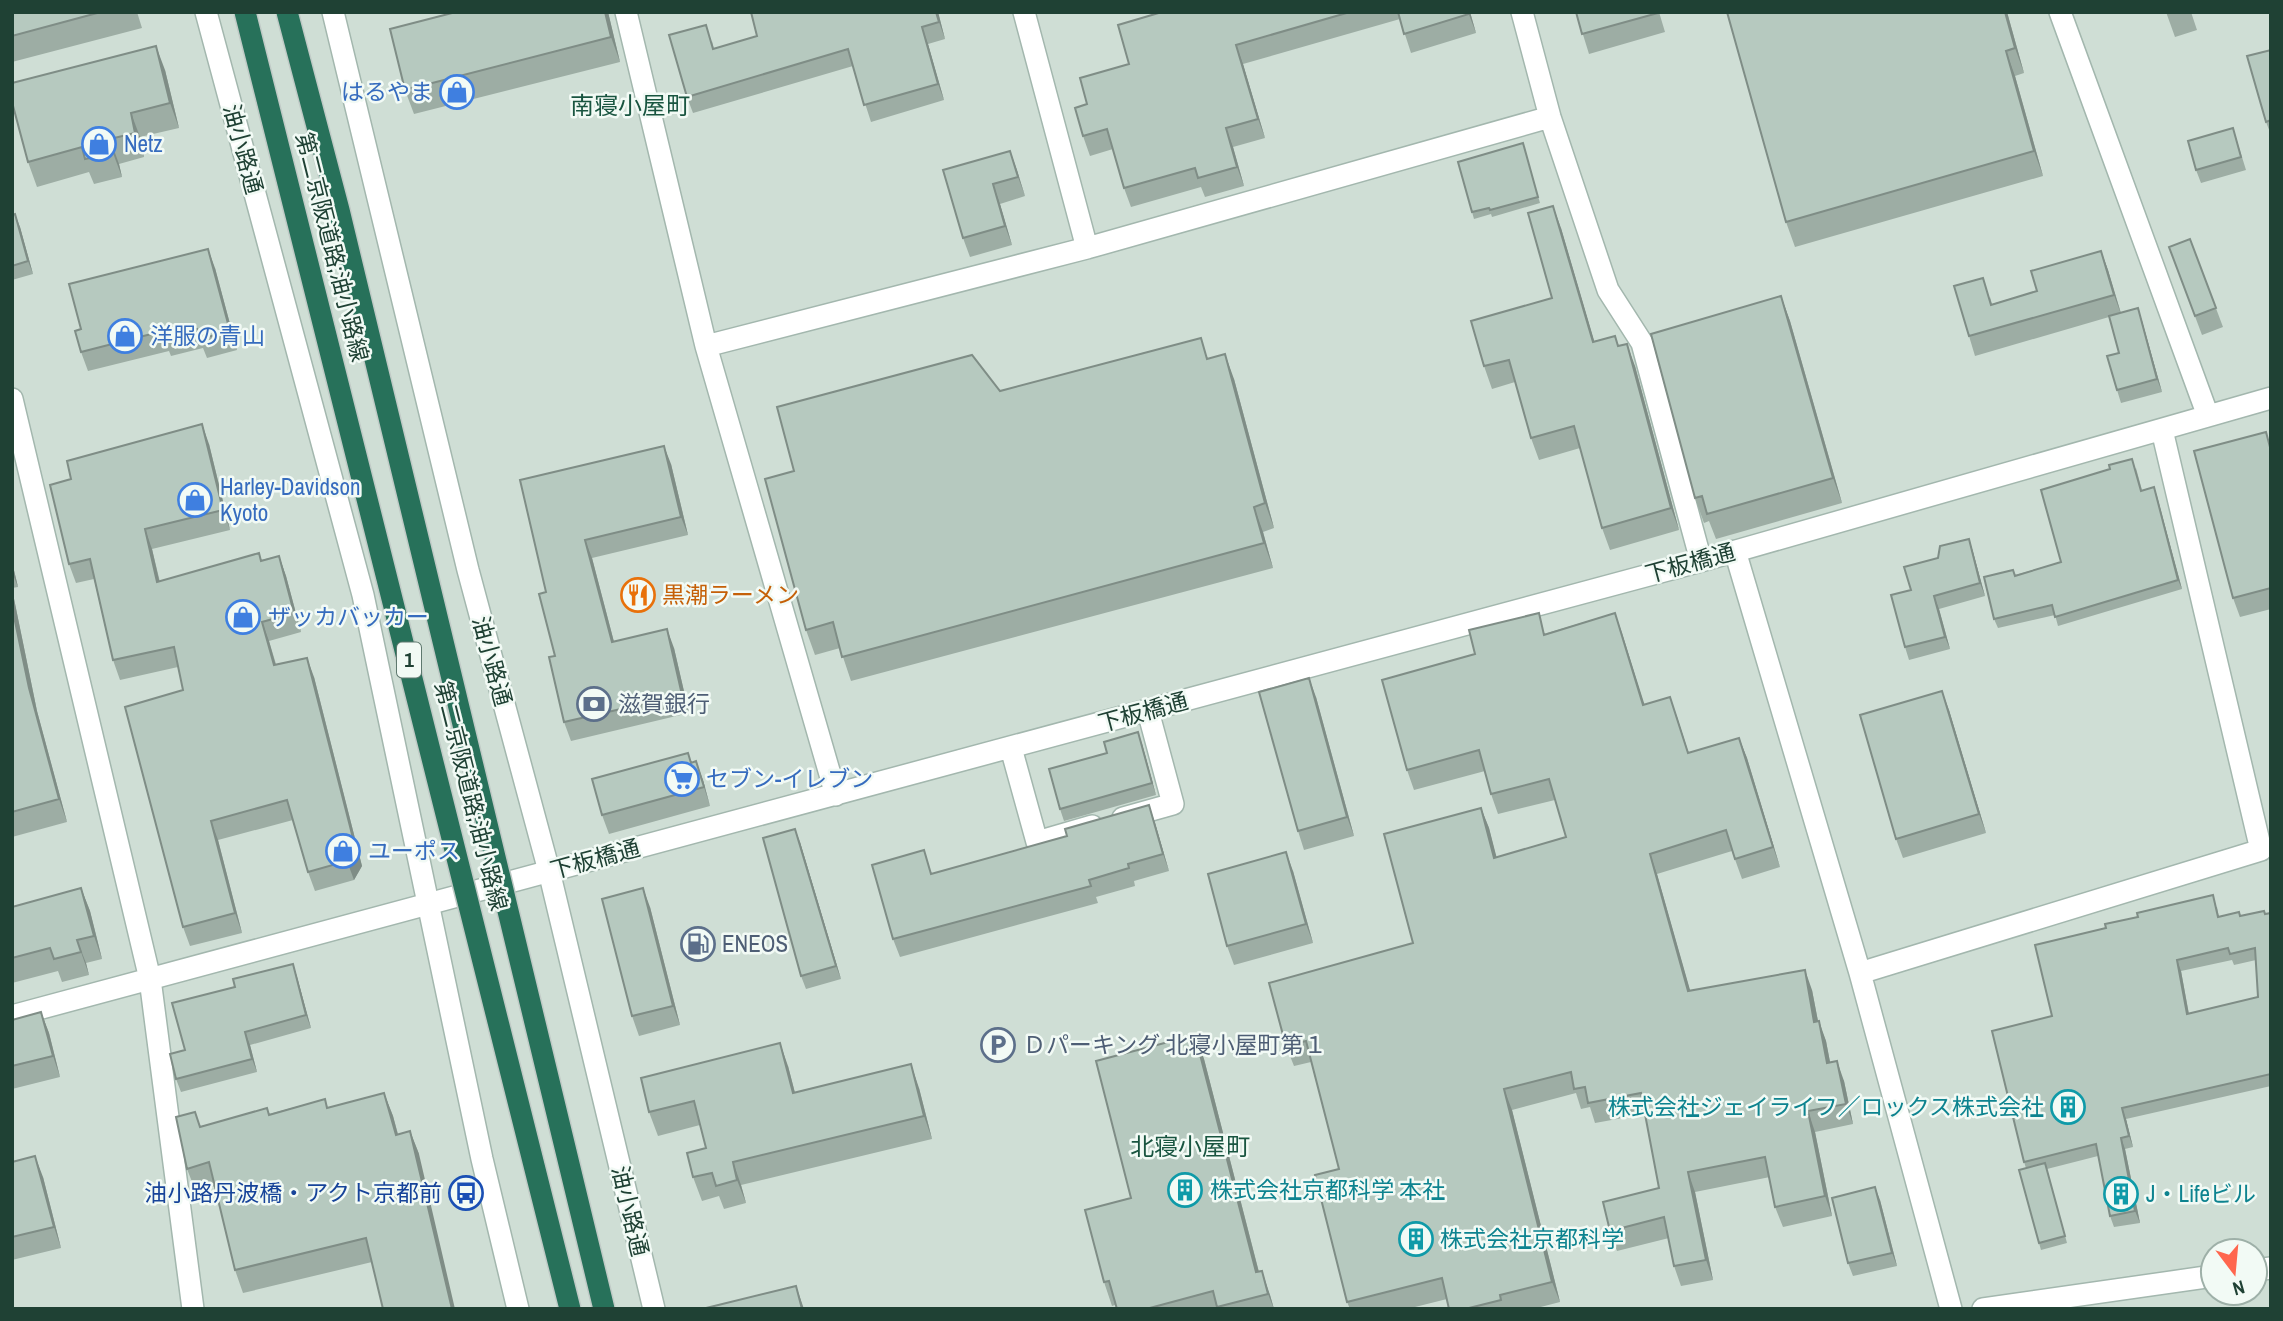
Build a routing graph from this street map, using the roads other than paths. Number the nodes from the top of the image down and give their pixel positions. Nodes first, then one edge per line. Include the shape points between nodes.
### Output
1 (206, 12) edge
2 (246, 12) edge
3 (287, 12) edge
4 (333, 12) edge
5 (626, 12) edge
6 (1024, 12) edge
7 (1522, 12) edge
8 (2060, 12) edge
9 (1550, 117) junction
10 (1087, 248) junction
11 (706, 346) junction
12 (2271, 398) edge
13 (12, 399) edge
14 (2208, 416) junction
15 (2162, 430) junction
16 (1734, 551) junction
17 (1701, 561) junction
18 (1147, 711) junction
19 (1011, 748) junction
20 (836, 795) junction
21 (549, 871) junction
22 (429, 905) junction
23 (1860, 972) junction
24 (150, 979) junction
25 (12, 1016) edge
26 (2199, 1278) edge
27 (193, 1309) edge
28 (518, 1309) edge
29 (570, 1309) edge
30 (604, 1309) edge
31 (654, 1309) edge
32 (1951, 1309) edge
33 (1983, 1309) edge

1 - 22 street, 油小路通 via 363,595
2 - 29 highway, 第二京阪道路;油小路線 / 1, bridge
3 - 30 highway, 第二京阪道路;油小路線 / 1, bridge via 339,210
4 - 21 street, 油小路通 via 468,570
5 - 11 street
6 - 10 street
7 - 9 street
8 - 14 street
9 - 10 street
9 - 17 street via 1608,290 1642,344
10 - 11 street
11 - 20 street
12 - 14 street, 下板橋通
13 - 24 street
14 - 15 street, 下板橋通
15 - 16 street, 下板橋通
15 - 23 street via 2261,850
16 - 17 street, 下板橋通
16 - 23 street
17 - 18 street, 下板橋通
18 - 19 street, 下板橋通
18 - 19 street via 1173,804 1037,842
19 - 20 street, 下板橋通
20 - 21 street, 下板橋通
21 - 22 street, 下板橋通
21 - 31 street, 油小路通
22 - 24 street, 下板橋通
22 - 28 street, 油小路通
23 - 32 street
24 - 25 street, 下板橋通
24 - 27 street
26 - 33 street

